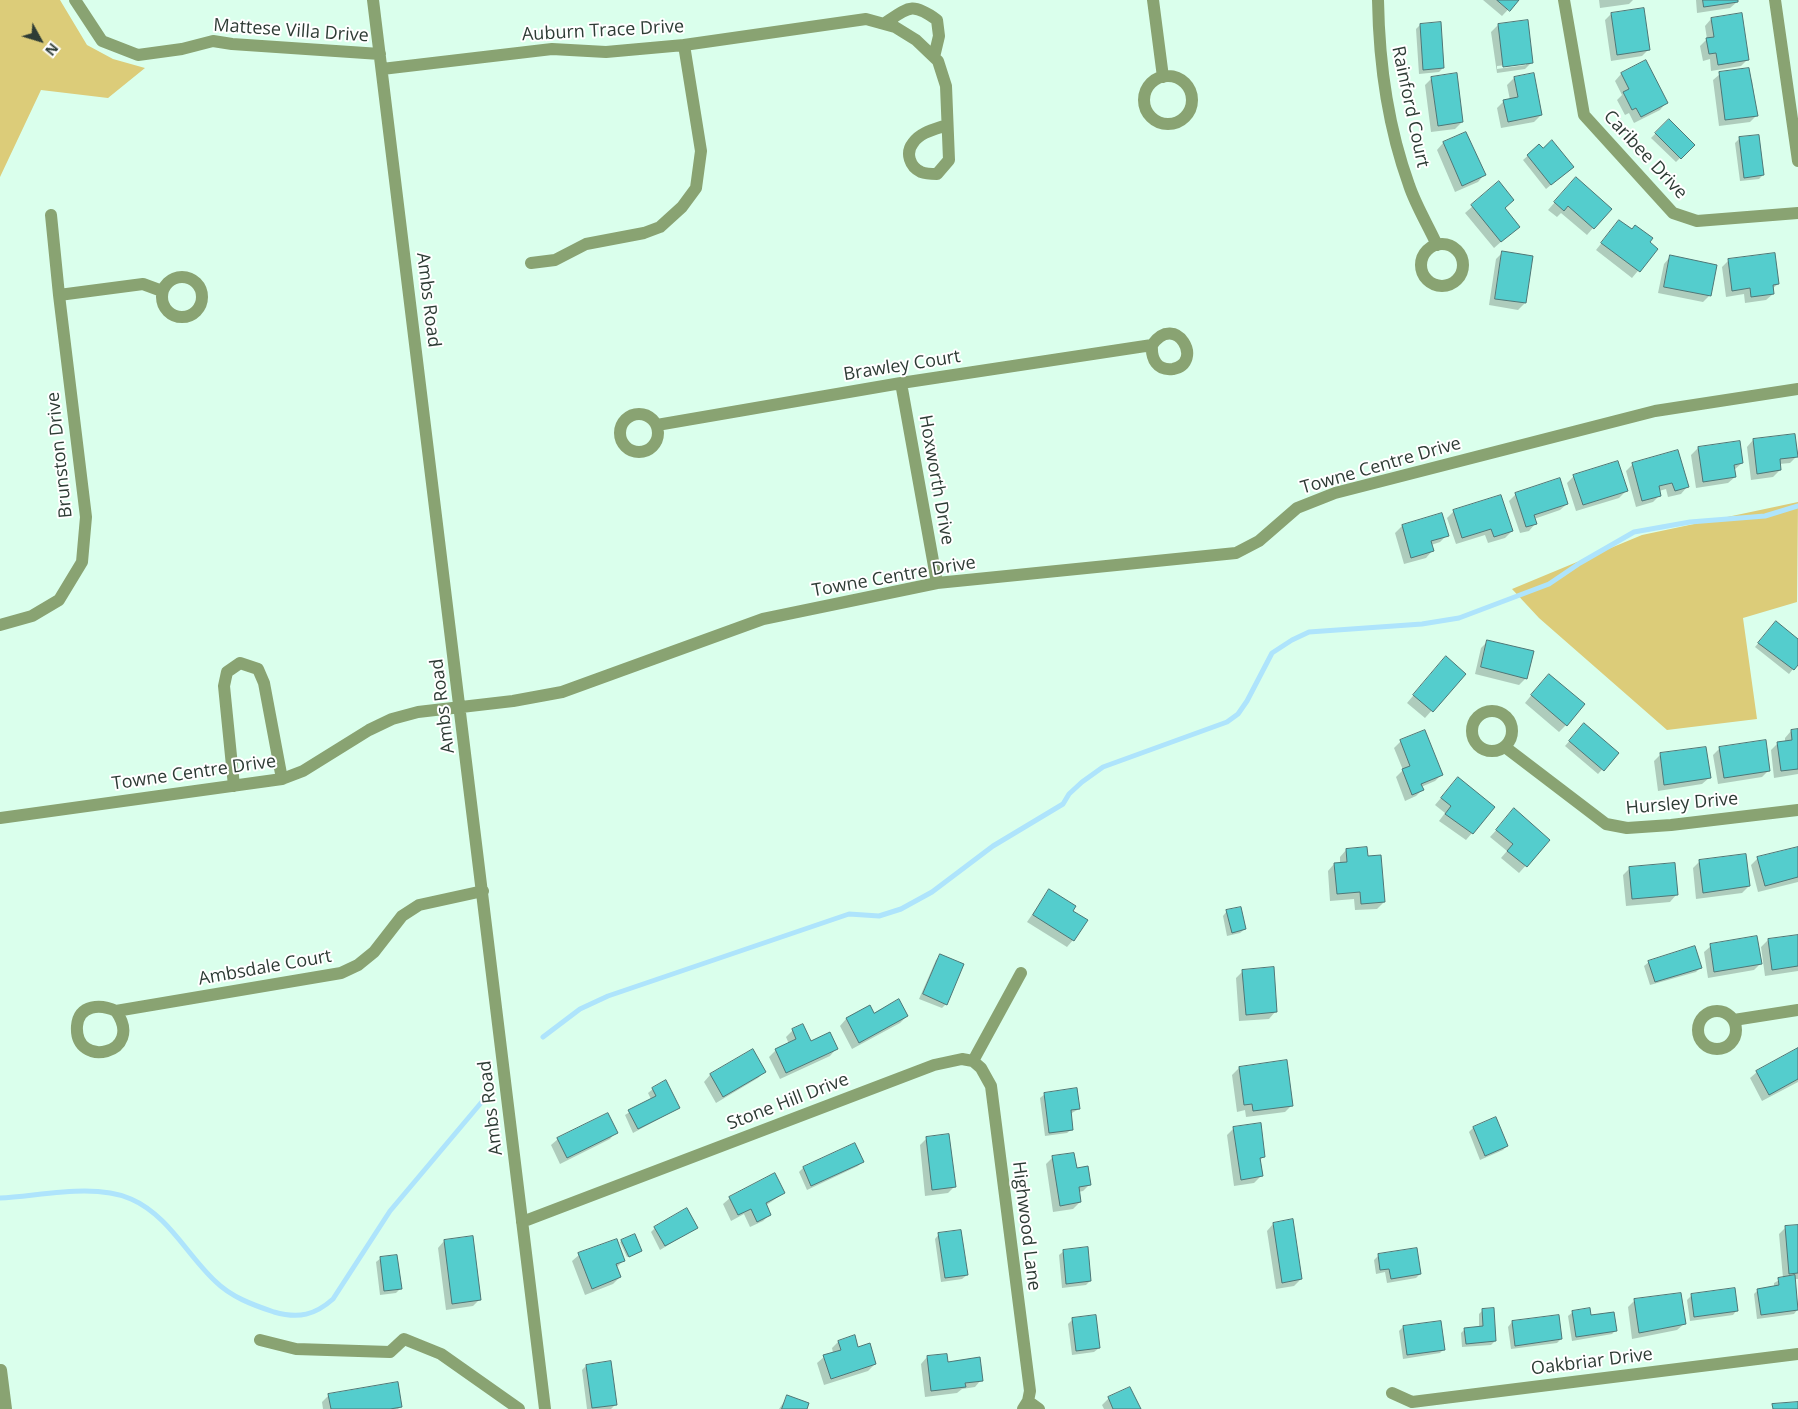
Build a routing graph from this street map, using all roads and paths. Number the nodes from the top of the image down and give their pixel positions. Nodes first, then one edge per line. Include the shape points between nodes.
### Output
1 (75, 0) edge
2 (373, 0) edge
3 (1153, 0) edge
4 (1378, 0) edge
5 (1564, 0) edge
6 (1775, 0) edge
7 (885, 23) junction
8 (684, 45) junction
9 (380, 54) junction
10 (934, 56) junction
11 (382, 69) junction
12 (1163, 77) dead end
13 (947, 125) dead end
14 (1798, 162) edge
15 (1798, 213) edge
16 (51, 215) dead end
17 (1437, 245) dead end
18 (531, 262) dead end
19 (162, 291) dead end
20 (59, 295) junction
21 (1152, 345) dead end
22 (900, 383) junction
23 (1798, 389) edge
24 (657, 424) dead end
25 (937, 583) junction
26 (0, 625) edge
27 (460, 707) junction
28 (1504, 747) dead end
29 (282, 779) junction
30 (234, 786) junction
31 (1798, 810) edge
32 (0, 818) edge
33 (483, 891) junction
34 (1021, 973) dead end
35 (1798, 1010) edge
36 (116, 1011) dead end
37 (1734, 1020) dead end
38 (973, 1061) junction
39 (522, 1222) junction
40 (260, 1340) dead end
41 (1798, 1354) edge
42 (1, 1370) edge
43 (1392, 1393) dead end
44 (1026, 1405) edge
45 (6, 1409) edge
46 (518, 1409) edge
47 (545, 1409) edge
48 (1039, 1409) edge

1 - 9 street, Mattese Villa Drive via 102,41 138,56 213,41
2 - 9 street, Ambs Road
3 - 12 street
4 - 17 street, Rainford Court via 1378,42 1394,136 1409,186
5 - 15 street, Caribee Drive via 1584,115 1673,213 1697,221
6 - 14 street
7 - 8 street, Auburn Trace Drive via 866,19
7 - 10 street, Auburn Trace Drive via 916,40
7 - 10 street via 907,9 921,9 937,20 939,36
8 - 11 street, Auburn Trace Drive via 606,52 552,49
8 - 18 street via 701,151 696,188 692,194 660,227 586,244 555,260
9 - 11 street, Ambs Road
10 - 13 street, Auburn Trace Drive via 946,86
11 - 27 street, Ambs Road
16 - 20 street, Brunston Drive
19 - 20 street via 143,284
20 - 26 street, Brunston Drive via 86,517 82,562 59,600 32,616
21 - 22 street, Brawley Court
22 - 24 street, Brawley Court
22 - 25 street, Hoxworth Drive
23 - 25 street, Towne Centre Drive via 1655,411 1335,493 1297,508 1259,541 1236,554
25 - 27 street, Towne Centre Drive via 763,619 562,692
27 - 29 street, Towne Centre Drive via 392,719 302,771
27 - 33 street, Ambs Road
28 - 31 street, Hursley Drive via 1606,824 1627,828 1671,825
29 - 30 street, Towne Centre Drive
29 - 30 street via 264,683 258,670 240,663 227,672 224,686
30 - 32 street, Towne Centre Drive
33 - 36 street, Ambsdale Court via 419,905 402,916 374,952 341,973
33 - 39 street, Ambs Road
34 - 38 street
35 - 37 street
38 - 39 street, Stone Hill Drive via 962,1059 934,1065
38 - 44 street, Highwood Lane via 991,1086 1030,1390
39 - 47 street, Ambs Road
40 - 46 street via 296,1349 390,1352 404,1339 441,1354
41 - 43 street, Oakbriar Drive via 1412,1402
42 - 45 street
44 - 48 street, Highwood Lane

